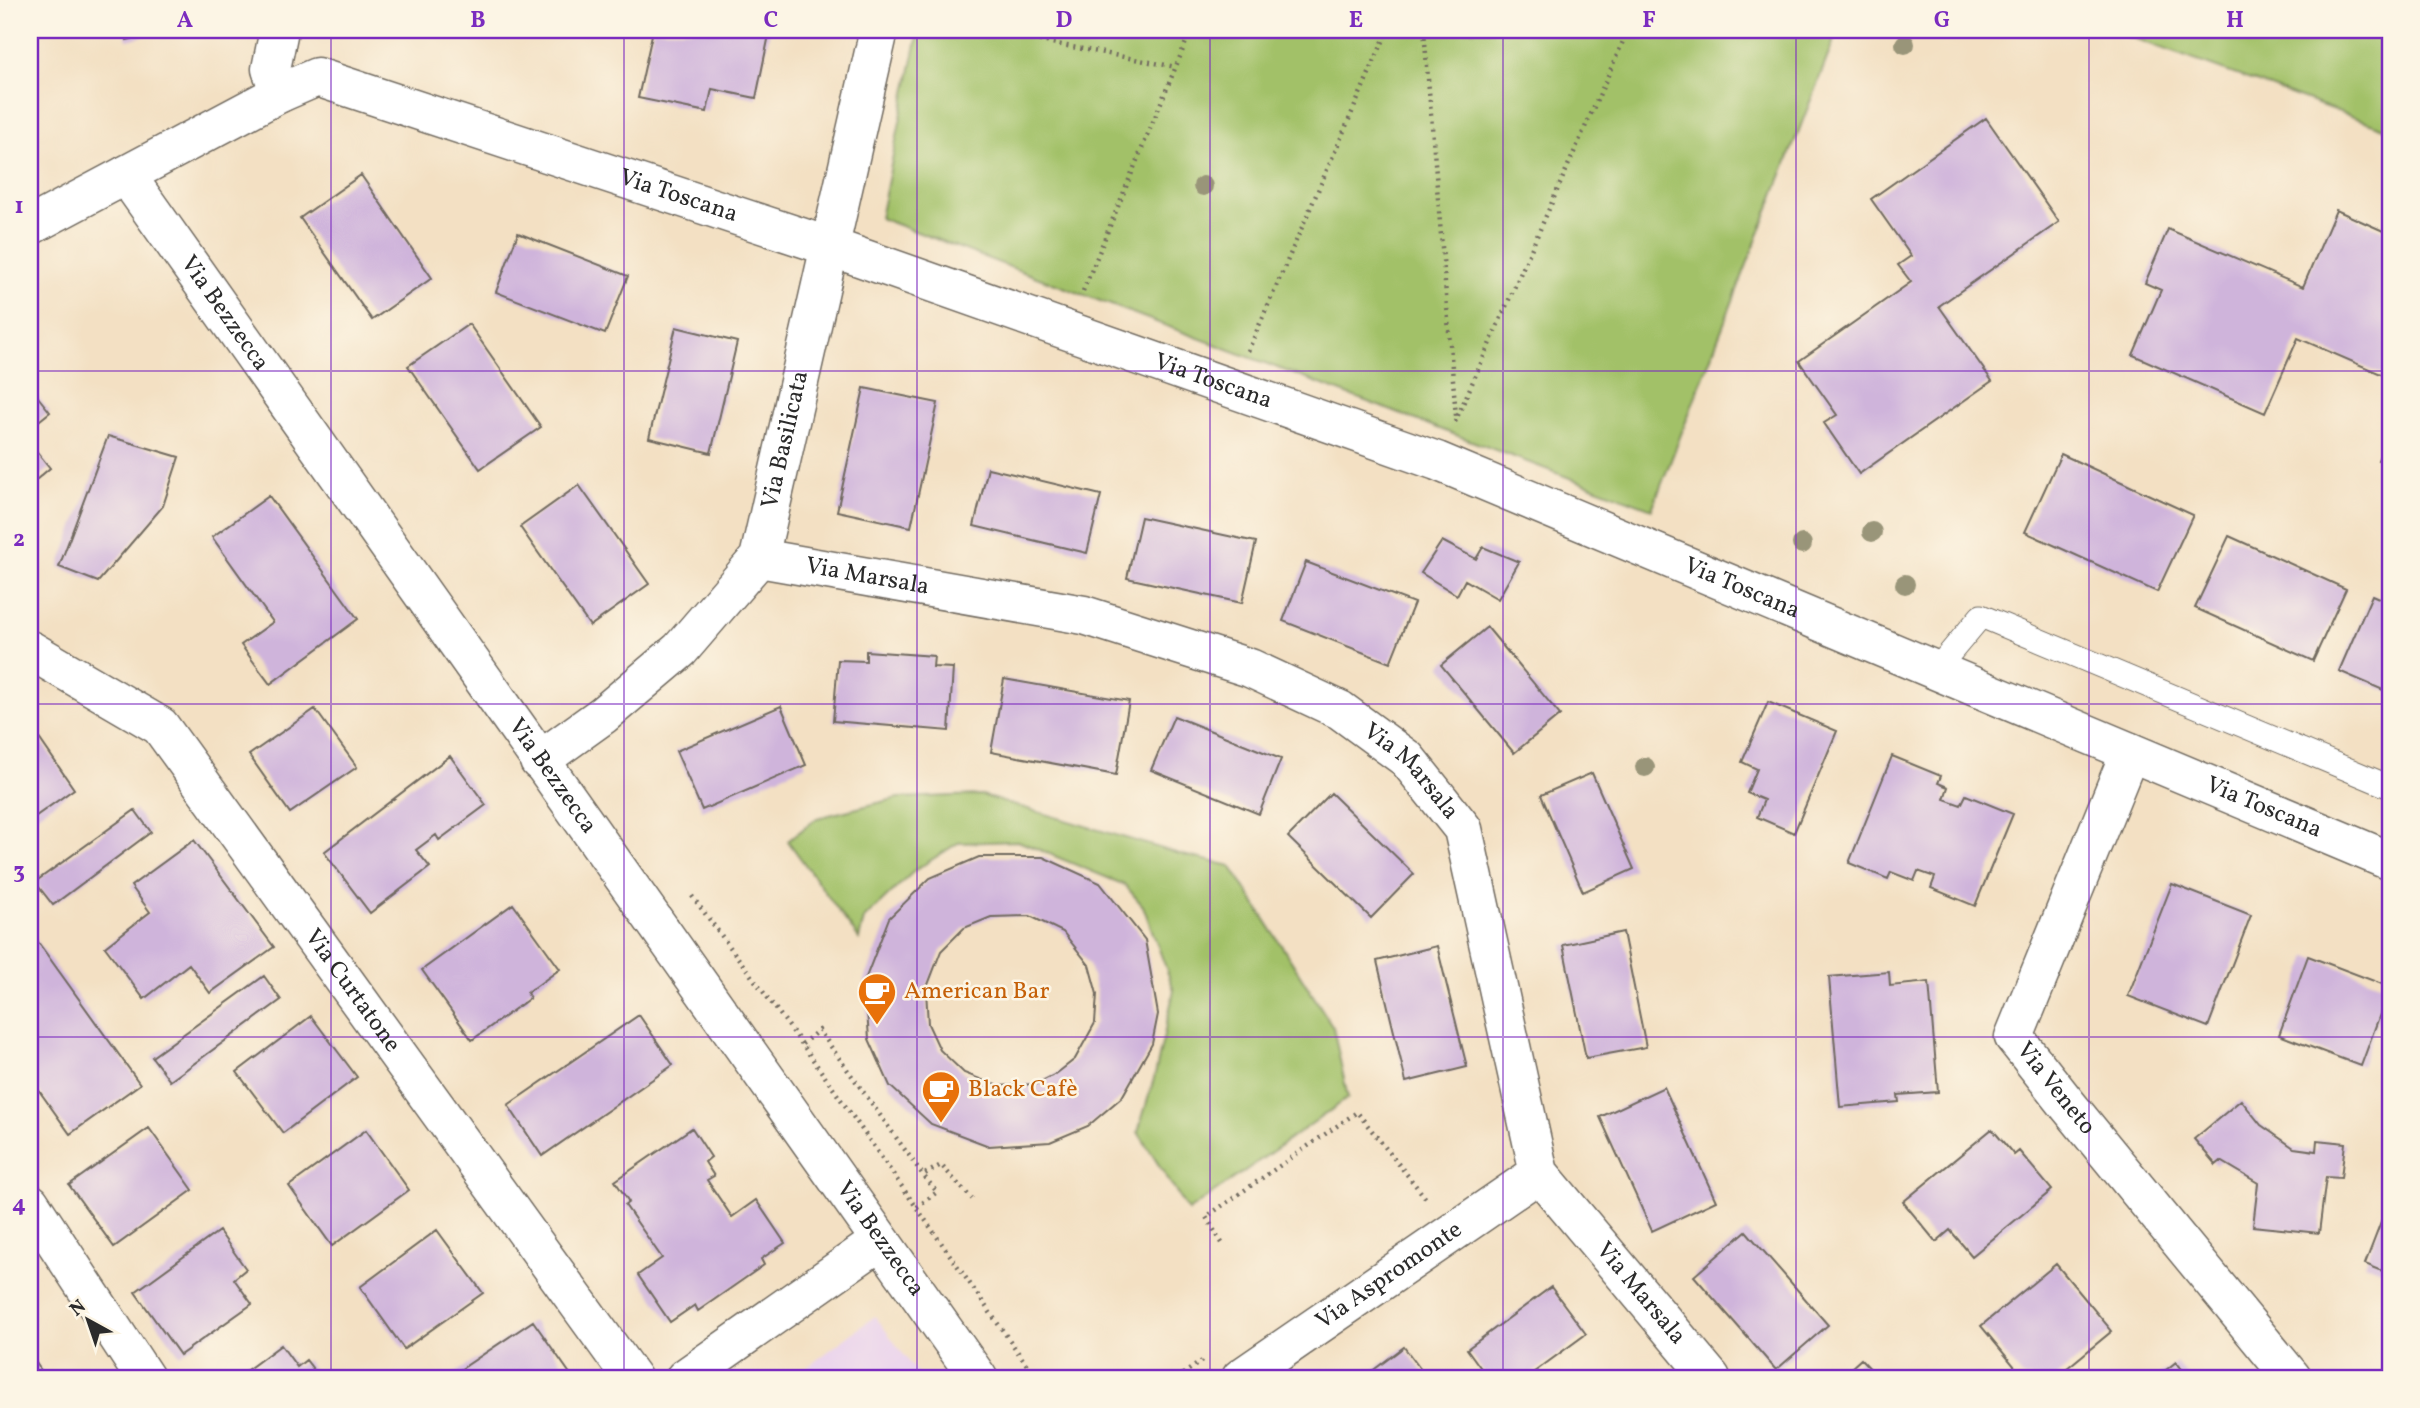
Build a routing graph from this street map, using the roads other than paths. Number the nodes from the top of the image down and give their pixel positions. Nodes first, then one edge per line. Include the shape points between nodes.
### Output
1 (279, 30) edge
2 (879, 30) edge
3 (280, 93) junction
4 (126, 175) junction
5 (30, 226) edge
6 (831, 247) junction
7 (759, 558) junction
8 (30, 650) edge
9 (1935, 671) junction
10 (2130, 752) junction
11 (539, 761) junction
12 (2390, 787) edge
13 (2390, 861) edge
14 (1539, 1173) junction
15 (30, 1203) edge
16 (880, 1241) junction
17 (2296, 1374) edge
18 (145, 1378) edge
19 (632, 1378) edge
20 (685, 1378) edge
21 (978, 1378) edge
22 (1241, 1378) edge
23 (1711, 1378) edge

1 - 3 street via 271,69
2 - 6 street, Via Basilicata
3 - 4 street, Via Toscana
3 - 6 street, Via Toscana via 317,77
4 - 5 street, Via Toscana
4 - 11 street, Via Bezzecca
6 - 7 street, Via Basilicata
6 - 9 street, Via Toscana via 1437,461
7 - 11 street, Via Basilicata via 680,650
7 - 14 street, Via Marsala via 1084,615 1250,668 1340,710 1407,759 1463,829
8 - 19 street, Via Curtatone via 160,726
9 - 10 street, Via Toscana
9 - 12 lane via 1982,616
10 - 13 street, Via Toscana
10 - 17 street, Via Veneto via 2014,1037
11 - 16 street, Via Bezzecca
14 - 22 street, Via Aspromonte
14 - 23 street, Via Marsala
15 - 18 street
16 - 20 street
16 - 21 street, Via Bezzecca

